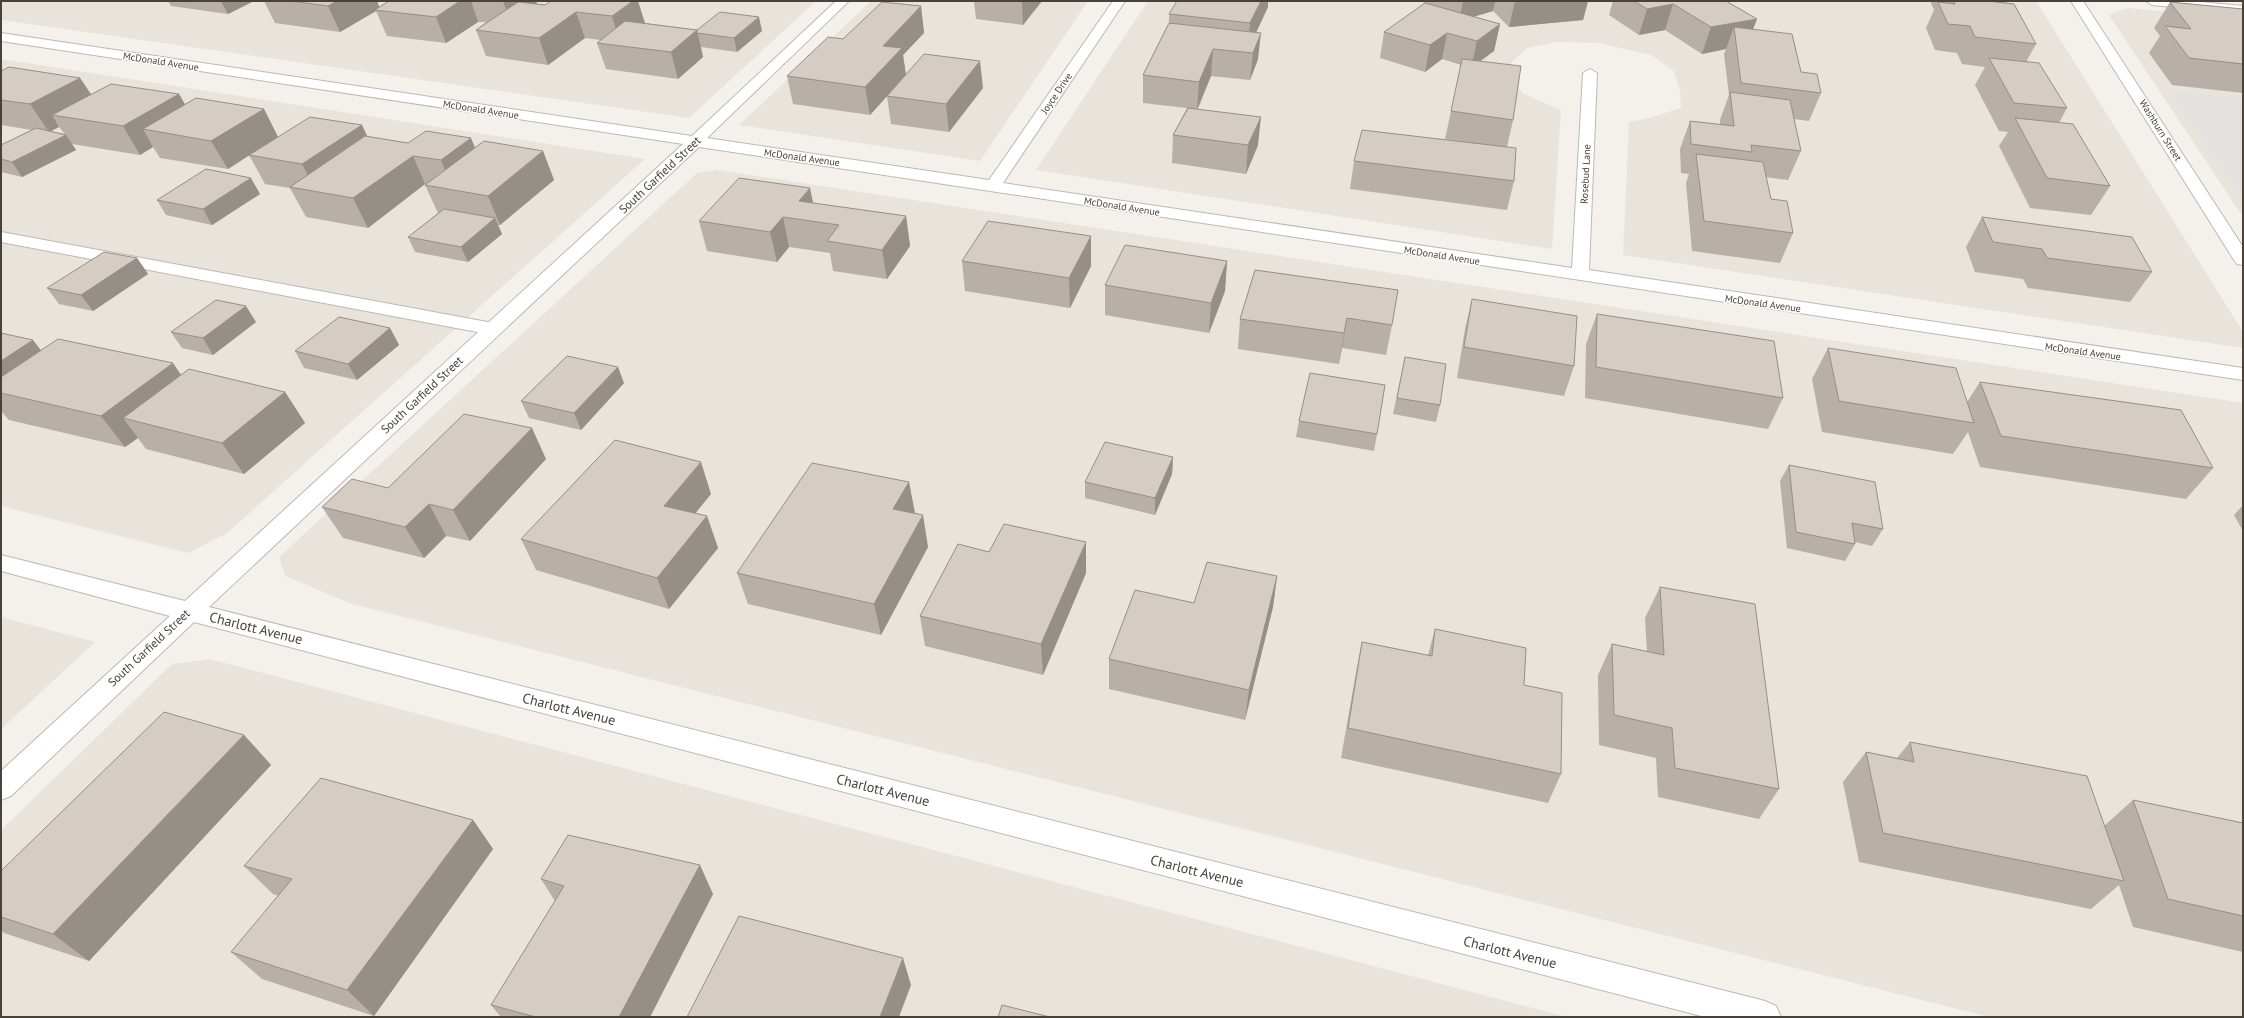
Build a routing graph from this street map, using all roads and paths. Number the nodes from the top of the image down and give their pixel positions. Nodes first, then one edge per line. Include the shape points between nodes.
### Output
1 (843, 1) edge
2 (1119, 1) edge
3 (2077, 1) edge
4 (2152, 1) edge
5 (2243, 10) edge
6 (1, 37) edge
7 (1590, 73) dead end
8 (696, 142) junction
9 (993, 186) junction
10 (1, 237) edge
11 (2243, 260) edge
12 (1580, 276) junction
13 (493, 329) junction
14 (2243, 374) edge
15 (1, 564) edge
16 (189, 610) junction
17 (1, 788) edge
18 (1716, 1011) edge
19 (1765, 1017) edge

1 - 8 street, South Garfield Street
2 - 9 street, Joyce Drive
3 - 11 street, Washburn Street
4 - 5 street
6 - 8 street, McDonald Avenue
7 - 12 street, Rosebud Lane
8 - 9 street, McDonald Avenue
8 - 13 street, South Garfield Street
9 - 12 street, McDonald Avenue
10 - 13 street
12 - 14 street, McDonald Avenue
13 - 16 street, South Garfield Street
15 - 16 street, Charlott Avenue
16 - 17 street, South Garfield Street
16 - 18 street, Charlott Avenue
18 - 19 street, Charlott Avenue

